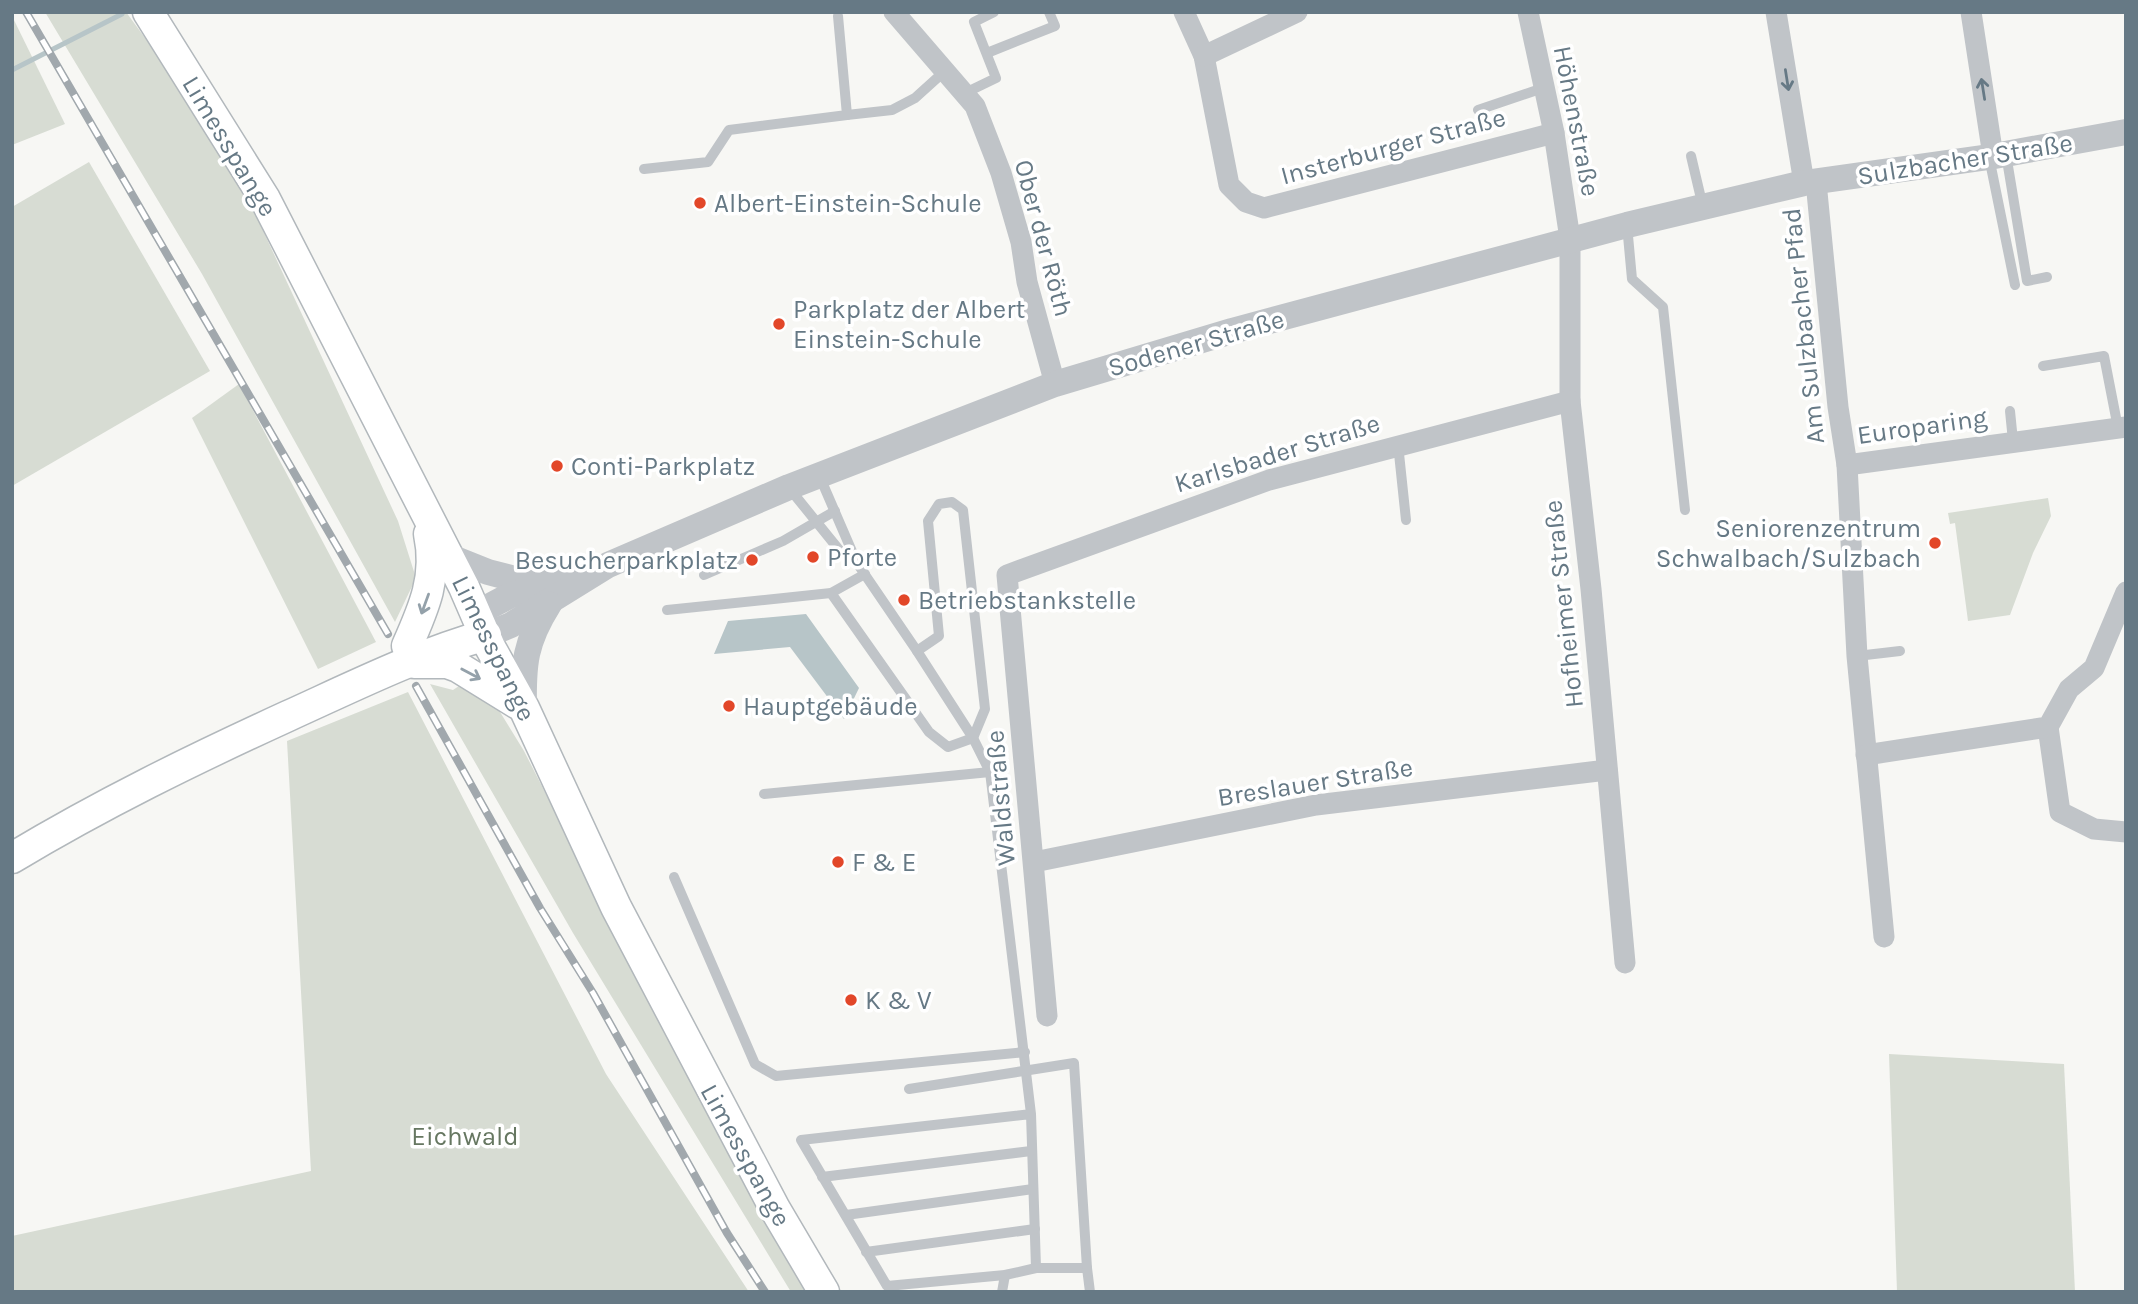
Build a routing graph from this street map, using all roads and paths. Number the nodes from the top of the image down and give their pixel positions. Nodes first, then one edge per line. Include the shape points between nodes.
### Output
1 (894, 12) edge
2 (994, 12) edge
3 (1049, 12) edge
4 (1184, 12) edge
5 (1297, 12) edge
6 (1528, 12) edge
7 (1776, 12) edge
8 (1971, 12) edge
9 (149, 13) edge
10 (838, 16) dead end
11 (987, 53) junction
12 (1204, 56) junction
13 (946, 70) junction
14 (1544, 88) junction
15 (965, 93) junction
16 (1478, 110) dead end
17 (847, 115) junction
18 (2126, 132) edge
19 (1554, 133) junction
20 (1690, 156) dead end
21 (1996, 156) junction
22 (644, 169) dead end
23 (1810, 183) junction
24 (1703, 207) junction
25 (1627, 225) junction
26 (1570, 239) junction
27 (2047, 277) dead end
28 (2015, 285) dead end
29 (2043, 366) dead end
30 (1055, 384) junction
31 (1570, 401) junction
32 (2010, 411) dead end
33 (2122, 427) edge
34 (2013, 441) junction
35 (1398, 444) junction
36 (1847, 464) junction
37 (819, 475) junction
38 (789, 487) junction
39 (1685, 510) dead end
40 (835, 511) junction
41 (424, 513) junction
42 (816, 520) junction
43 (1406, 520) dead end
44 (846, 550) junction
45 (448, 556) junction
46 (865, 574) junction
47 (704, 575) dead end
48 (1007, 575) joint
49 (546, 591) junction
50 (2126, 592) edge
51 (831, 593) junction
52 (667, 610) dead end
53 (481, 624) junction
54 (917, 650) junction
55 (1900, 651) dead end
56 (409, 655) junction
57 (1857, 656) junction
58 (524, 708) junction
59 (2049, 727) junction
60 (973, 738) junction
61 (1866, 755) junction
62 (1607, 770) junction
63 (990, 772) junction
64 (764, 794) dead end
65 (2126, 832) edge
66 (12, 858) edge
67 (1034, 862) junction
68 (674, 877) dead end
69 (1884, 937) dead end
70 (1625, 963) dead end
71 (1047, 1016) dead end
72 (1025, 1052) junction
73 (1026, 1070) junction
74 (909, 1089) dead end
75 (1031, 1114) junction
76 (1031, 1151) junction
77 (822, 1177) junction
78 (1032, 1189) junction
79 (846, 1215) junction
80 (1035, 1229) junction
81 (866, 1252) junction
82 (1036, 1268) junction
83 (1087, 1268) junction
84 (1005, 1275) junction
85 (889, 1289) edge
86 (824, 1292) edge
87 (1002, 1292) edge
88 (1090, 1292) edge

1 - 13 street, Ober der Röth
2 - 11 lane via 974,22
3 - 11 lane via 1055,26
4 - 12 street
5 - 12 street
6 - 14 street, Höhenstraße
7 -> 23 street, Am Sulzbacher Pfad
21 -> 8 street
9 - 41 main road, Limesspange via 265,199
10 - 17 lane
11 - 15 lane via 996,78
12 - 19 street, Insterburger Straße via 1229,186 1246,202 1264,208
13 - 15 street, Ober der Röth
13 - 17 lane via 915,98 892,110
14 - 16 lane
14 - 19 street, Höhenstraße
15 - 30 street, Ober der Röth via 975,106 1001,173
17 - 22 lane via 729,130 708,162
18 - 21 street, Sulzbacher Straße
19 - 26 street, Höhenstraße
20 - 24 lane
21 - 23 street, Sulzbacher Straße
21 - 27 lane via 2027,281
21 - 28 lane
23 - 24 street, Sodener Straße
23 - 36 street, Am Sulzbacher Pfad
24 - 25 street, Sodener Straße
25 - 26 street, Sodener Straße
25 - 39 lane via 1632,279 1663,307
26 - 30 street, Sodener Straße
26 - 31 street, Hofheimer Straße
29 - 33 lane via 2104,356
30 - 37 street, Sodener Straße
31 - 35 street, Karlsbader Straße
31 - 62 street, Hofheimer Straße
32 - 34 lane
33 - 34 street, Europaring
34 - 36 street, Europaring
35 - 43 lane
35 - 48 street, Karlsbader Straße via 1269,480
36 - 57 street, Europaring
37 - 38 street, Sodener Straße
37 - 40 lane
38 - 42 lane
38 - 49 street, Sodener Straße
40 - 42 lane
40 - 44 lane
41 - 45 main road, Limesspange
41 -> 56 main road via 433,574
42 - 44 lane
42 - 47 lane via 783,541
44 - 46 lane
45 - 49 street
45 - 53 main road, Limesspange
46 - 51 lane
46 - 54 lane
48 - 67 street, Waldstraße
49 - 53 street, Sodener Straße via 511,625
49 - 58 street via 528,641
50 - 59 street via 2094,668 2069,689
51 - 52 lane
51 - 60 lane via 929,732 948,747
53 - 56 main road via 452,644
53 - 58 main road, Limesspange
54 - 60 lane
54 - 60 lane via 939,636 928,521 939,504 951,502 963,510 985,709
55 - 57 lane
56 -> 58 main road via 458,667
56 - 66 main road via 95,808
57 - 61 street, Europaring
58 - 86 main road, Limesspange via 616,908 775,1209
59 - 61 street
59 - 65 street via 2060,812 2094,829
60 - 63 lane
61 - 69 street, Europaring
62 - 67 street, Breslauer Straße via 1317,805
62 - 70 street, Hofheimer Straße
63 - 64 lane
63 - 72 lane
67 - 71 street, Waldstraße
68 - 72 lane via 755,1064 776,1076
72 - 73 lane
73 - 74 lane
73 - 75 lane
73 - 83 lane via 1074,1063
75 - 76 lane
75 - 77 lane via 801,1140
76 - 77 lane
76 - 78 lane
77 - 79 lane
78 - 79 lane
78 - 80 lane
79 - 81 lane
80 - 81 lane
80 - 82 lane
81 - 85 lane
82 - 83 lane
82 - 84 lane
83 - 88 lane
84 - 85 lane
84 - 87 lane

